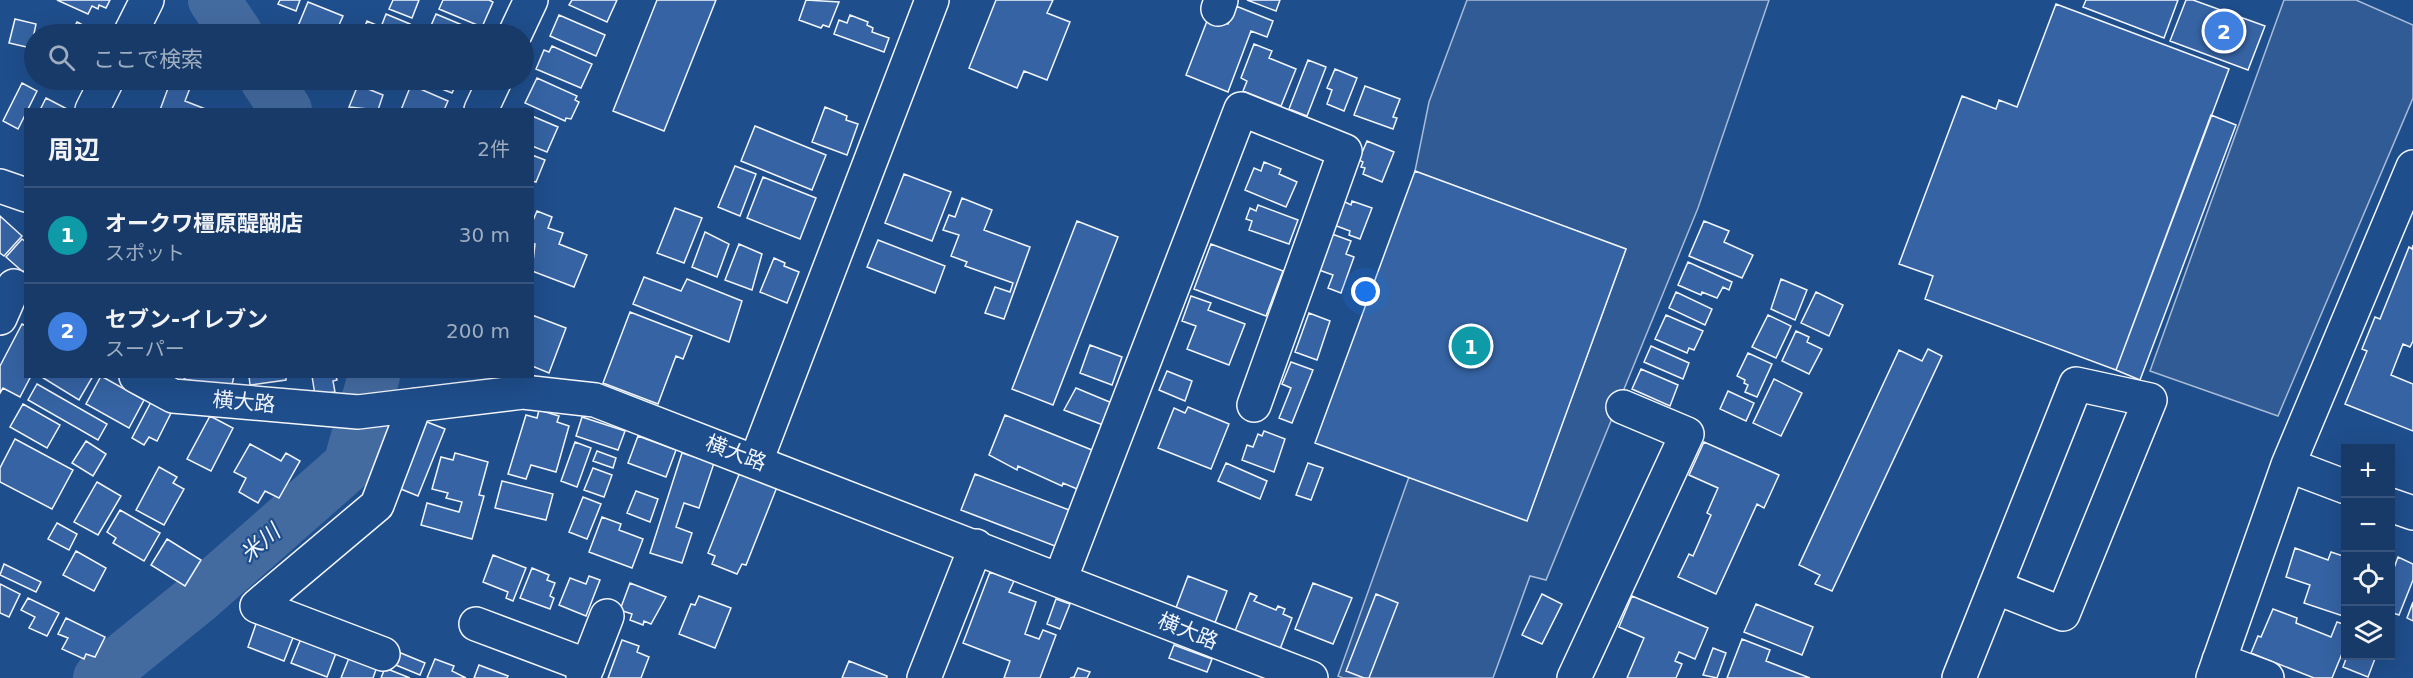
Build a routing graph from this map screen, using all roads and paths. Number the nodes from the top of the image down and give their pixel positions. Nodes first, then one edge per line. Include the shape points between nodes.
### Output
1 (147, 0) edge
2 (531, 0) edge
3 (932, 0) edge
4 (135, 24) edge
5 (520, 24) edge
6 (102, 90) edge
7 (490, 90) edge
8 (93, 108) edge
9 (482, 108) edge
10 (2413, 167) edge
11 (0, 186) edge
12 (24, 194) edge
13 (13, 285) edge
14 (0, 318) edge
15 (140, 378) edge
16 (1254, 405) dead end
17 (409, 406) junction
18 (1623, 407) dead end
19 (756, 461) junction
20 (2288, 465) junction
21 (2341, 485) edge
22 (2395, 506) edge
23 (2413, 513) edge
24 (976, 546) junction
25 (1060, 580) junction
26 (1995, 587) junction
27 (607, 616) dead end
28 (476, 624) dead end
29 (383, 654) dead end
30 (2216, 669) edge
31 (586, 672) edge
32 (1290, 674) edge
33 (924, 678) edge
34 (1574, 678) edge
35 (1959, 678) edge
36 (2267, 678) edge

1 - 4 street
2 - 5 street
3 - 19 street
6 - 8 street
7 - 9 street
10 - 20 street
11 - 12 street
13 - 14 street
15 - 17 street, 横大路 via 172,396 358,412
16 - 25 street via 1345,151 1241,109
17 - 19 street, 横大路 via 524,392 595,400
17 - 29 street via 376,505 256,606
18 - 34 street via 1687,434
19 - 24 street, 横大路
20 - 21 street
20 - 30 street
22 - 23 street
24 - 25 street, 横大路
24 - 33 street
25 - 32 street, 横大路
26 - 26 street via 2076,384 2150,400 2063,614
26 - 35 street
27 - 31 street
28 - 31 street
30 - 36 street

